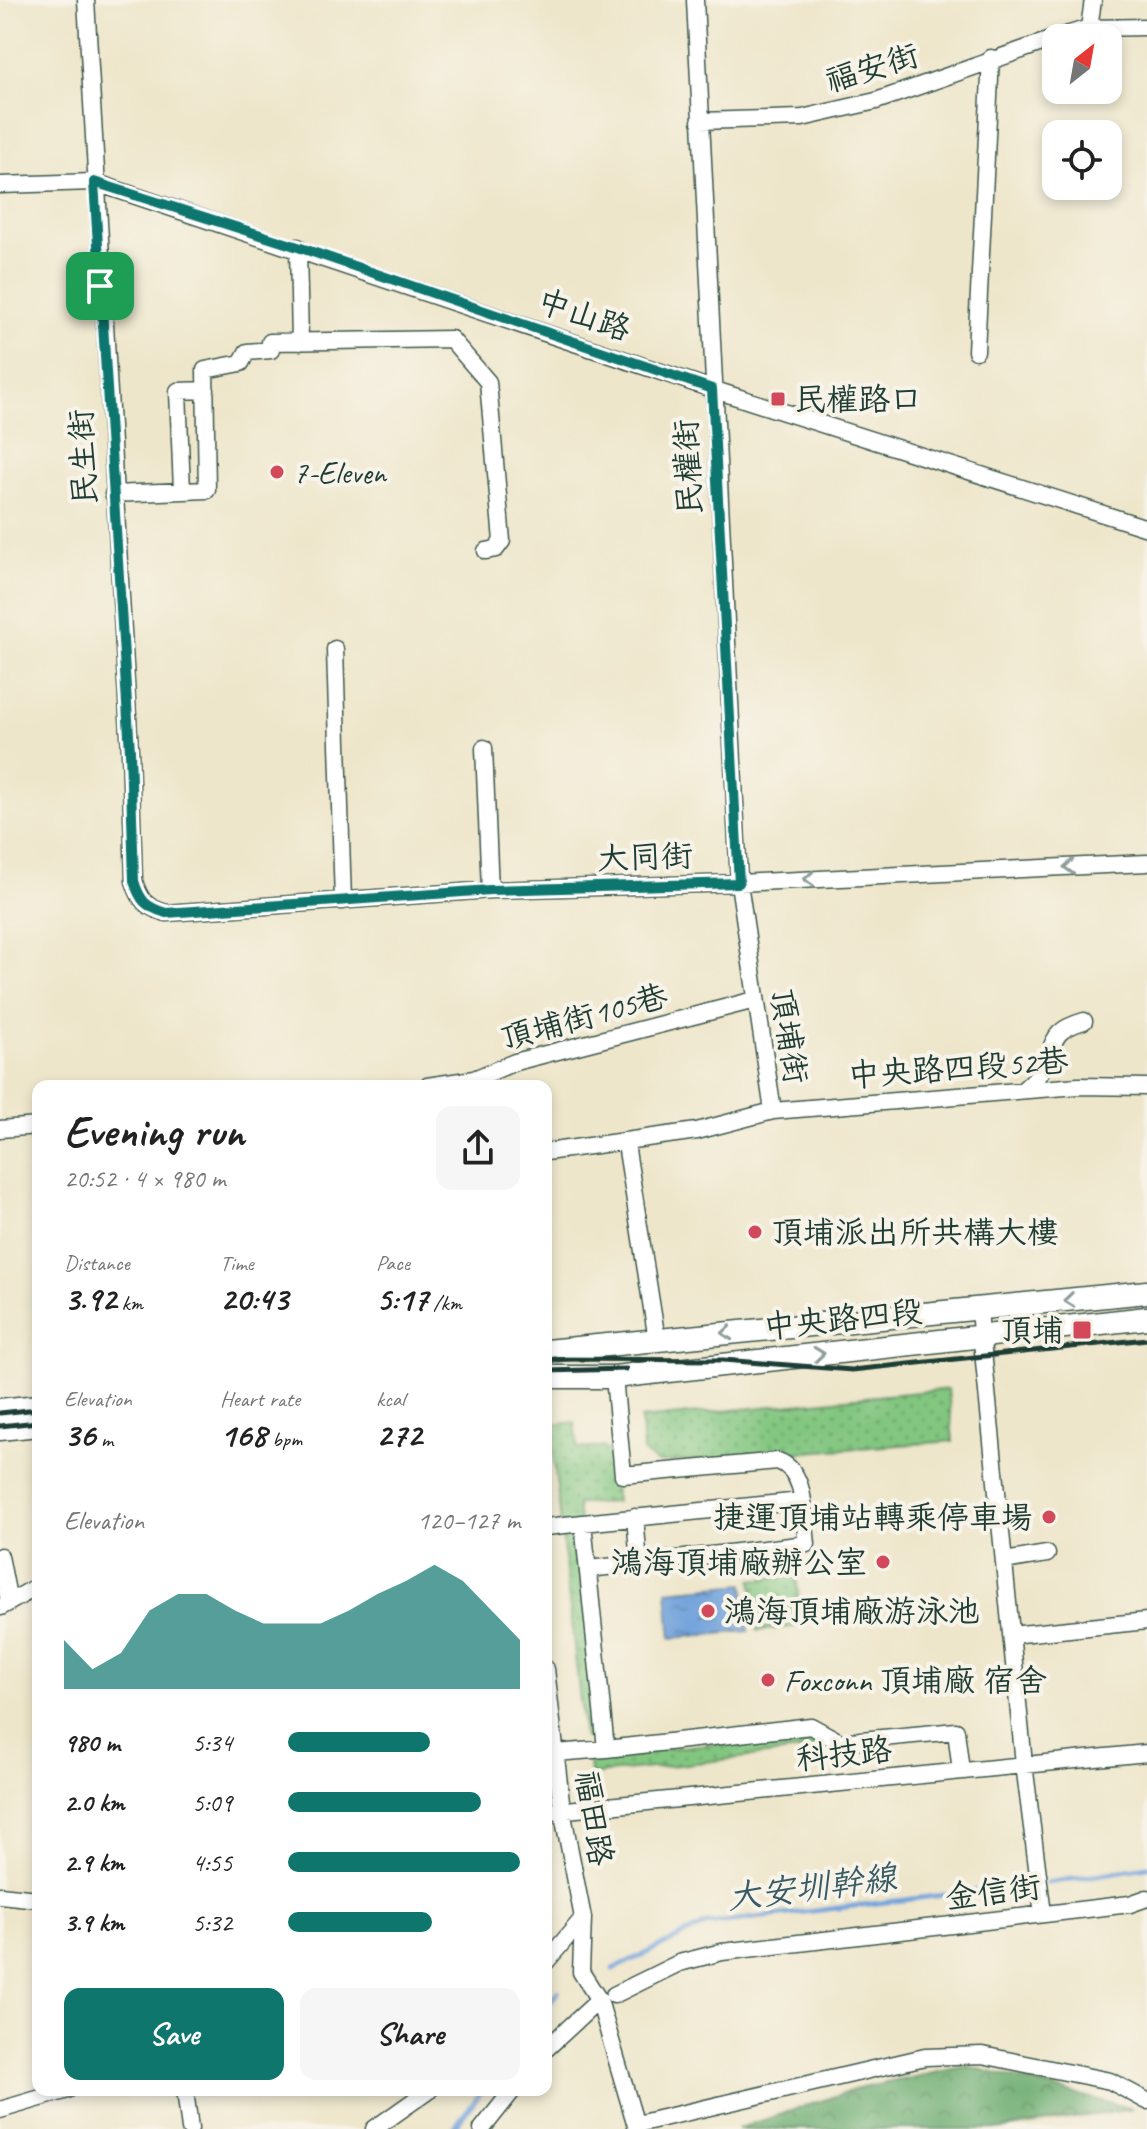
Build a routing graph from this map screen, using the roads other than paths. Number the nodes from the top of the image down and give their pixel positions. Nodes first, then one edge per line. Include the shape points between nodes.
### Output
1 (86, 0) edge
2 (695, 0) edge
3 (1093, 0) edge
4 (1090, 24) edge
5 (1122, 27) edge
6 (1147, 27) edge
7 (1042, 42) edge
8 (991, 58) junction
9 (700, 121) junction
10 (94, 182) junction
11 (0, 185) edge
12 (298, 247) junction
13 (300, 342) junction
14 (976, 351) dead end
15 (712, 389) junction
16 (206, 390) junction
17 (182, 491) junction
18 (113, 494) junction
19 (1147, 528) edge
20 (486, 551) dead end
21 (335, 649) dead end
22 (484, 748) dead end
23 (1147, 863) edge
24 (739, 883) junction
25 (490, 890) junction
26 (343, 901) junction
27 (147, 907) joint
28 (755, 1000) junction
29 (1084, 1021) dead end
30 (467, 1080) edge
31 (1147, 1087) edge
32 (1023, 1090) junction
33 (773, 1111) junction
34 (32, 1126) edge
35 (0, 1129) edge
36 (626, 1144) junction
37 (552, 1151) edge
38 (1147, 1292) edge
39 (979, 1311) junction
40 (1147, 1318) edge
41 (982, 1335) junction
42 (657, 1340) junction
43 (552, 1350) edge
44 (552, 1377) edge
45 (614, 1377) junction
46 (32, 1407) edge
47 (0, 1410) edge
48 (32, 1426) edge
49 (0, 1429) edge
50 (801, 1501) junction
51 (635, 1517) junction
52 (583, 1523) junction
53 (552, 1526) edge
54 (1047, 1554) dead end
55 (0, 1556) edge
56 (1004, 1561) junction
57 (639, 1563) junction
58 (589, 1569) junction
59 (32, 1589) edge
60 (5, 1605) edge
61 (1147, 1621) edge
62 (1011, 1635) junction
63 (552, 1725) edge
64 (606, 1749) junction
65 (555, 1753) junction
66 (1147, 1753) edge
67 (1024, 1764) junction
68 (961, 1771) junction
69 (554, 1811) edge
70 (0, 1895) edge
71 (32, 1898) edge
72 (1147, 1898) edge
73 (1043, 1914) junction
74 (583, 1918) junction
75 (552, 1955) edge
76 (606, 1997) junction
77 (552, 2044) edge
78 (48, 2096) edge
79 (186, 2096) edge
80 (405, 2096) edge
81 (422, 2096) edge
82 (508, 2096) edge
83 (1147, 2101) edge
84 (407, 2109) junction
85 (0, 2110) edge
86 (637, 2127) edge
87 (190, 2129) edge
88 (374, 2129) edge
89 (482, 2129) edge

1 - 10 street, 民生街
2 - 9 street, 民權街
3 - 4 street
5 - 6 street, 福安街
7 - 8 street, 福安街
8 - 9 street, 福安街 via 876,101 802,118
8 - 14 street
9 - 15 street, 民權街
10 - 11 street, 中山路
10 - 12 street, 中山路
10 - 18 street, 民生街
12 - 13 street
12 - 15 street, 中山路
13 - 16 street via 270,342 271,350 247,352 241,363 205,370
13 - 20 street via 451,339 488,382 502,541
15 - 19 street, 中山路
15 - 24 street, 民權街
16 - 17 street via 207,490
16 - 17 street via 178,391
17 - 18 street
18 - 27 street, 民生街 via 134,881
21 - 26 street
22 - 25 street
23 -> 24 street, 大同街
24 - 25 street, 大同街
24 - 28 street, 頂埔街
25 - 26 street, 大同街
26 - 27 street, 大同街 via 166,913
28 - 30 street, 頂埔街105巷 via 515,1062
28 - 33 street, 頂埔街
29 - 32 street via 1065,1027 1039,1074
31 - 32 street, 中央路四段52巷
32 - 33 street, 中央路四段52巷
33 - 36 street, 頂埔街
34 - 35 street
36 - 37 street, 頂埔街
36 - 42 street
38 -> 39 main road, 中央路四段
39 - 41 street
39 -> 42 main road, 中央路四段
40 - 41 main road, 中央路四段
45 -> 41 main road, 中央路四段
41 - 56 street
42 - 43 main road, 中央路四段
44 - 45 main road, 中央路四段
45 - 50 street via 623,1475 778,1461 798,1476
46 - 47 main road
48 - 49 main road
50 - 51 street
50 - 57 street via 807,1544
51 - 52 street
51 - 57 street
52 - 53 street
52 - 58 street
54 - 56 street
55 - 60 street
56 - 62 street
57 - 58 street
58 - 64 street
59 - 60 street
61 - 62 street
62 - 67 street
63 - 65 street, 福田路
64 - 65 street
64 - 68 street via 811,1726 840,1742 956,1731
65 - 69 street, 福田路
66 - 67 street, 科技路
67 - 68 street, 科技路
67 - 73 street
68 - 69 street, 科技路
69 - 74 street, 福田路
70 - 71 street
72 - 73 street, 金信街
73 - 76 street, 金信街 via 722,1952 679,1963
74 - 75 street
74 - 76 street via 581,1972
76 - 77 street, 金信街
76 - 86 street
78 - 85 street
79 - 87 street
80 - 84 street
81 - 84 street
82 - 89 street
83 - 86 street via 1110,2081 982,2055 925,2057
84 - 88 street

